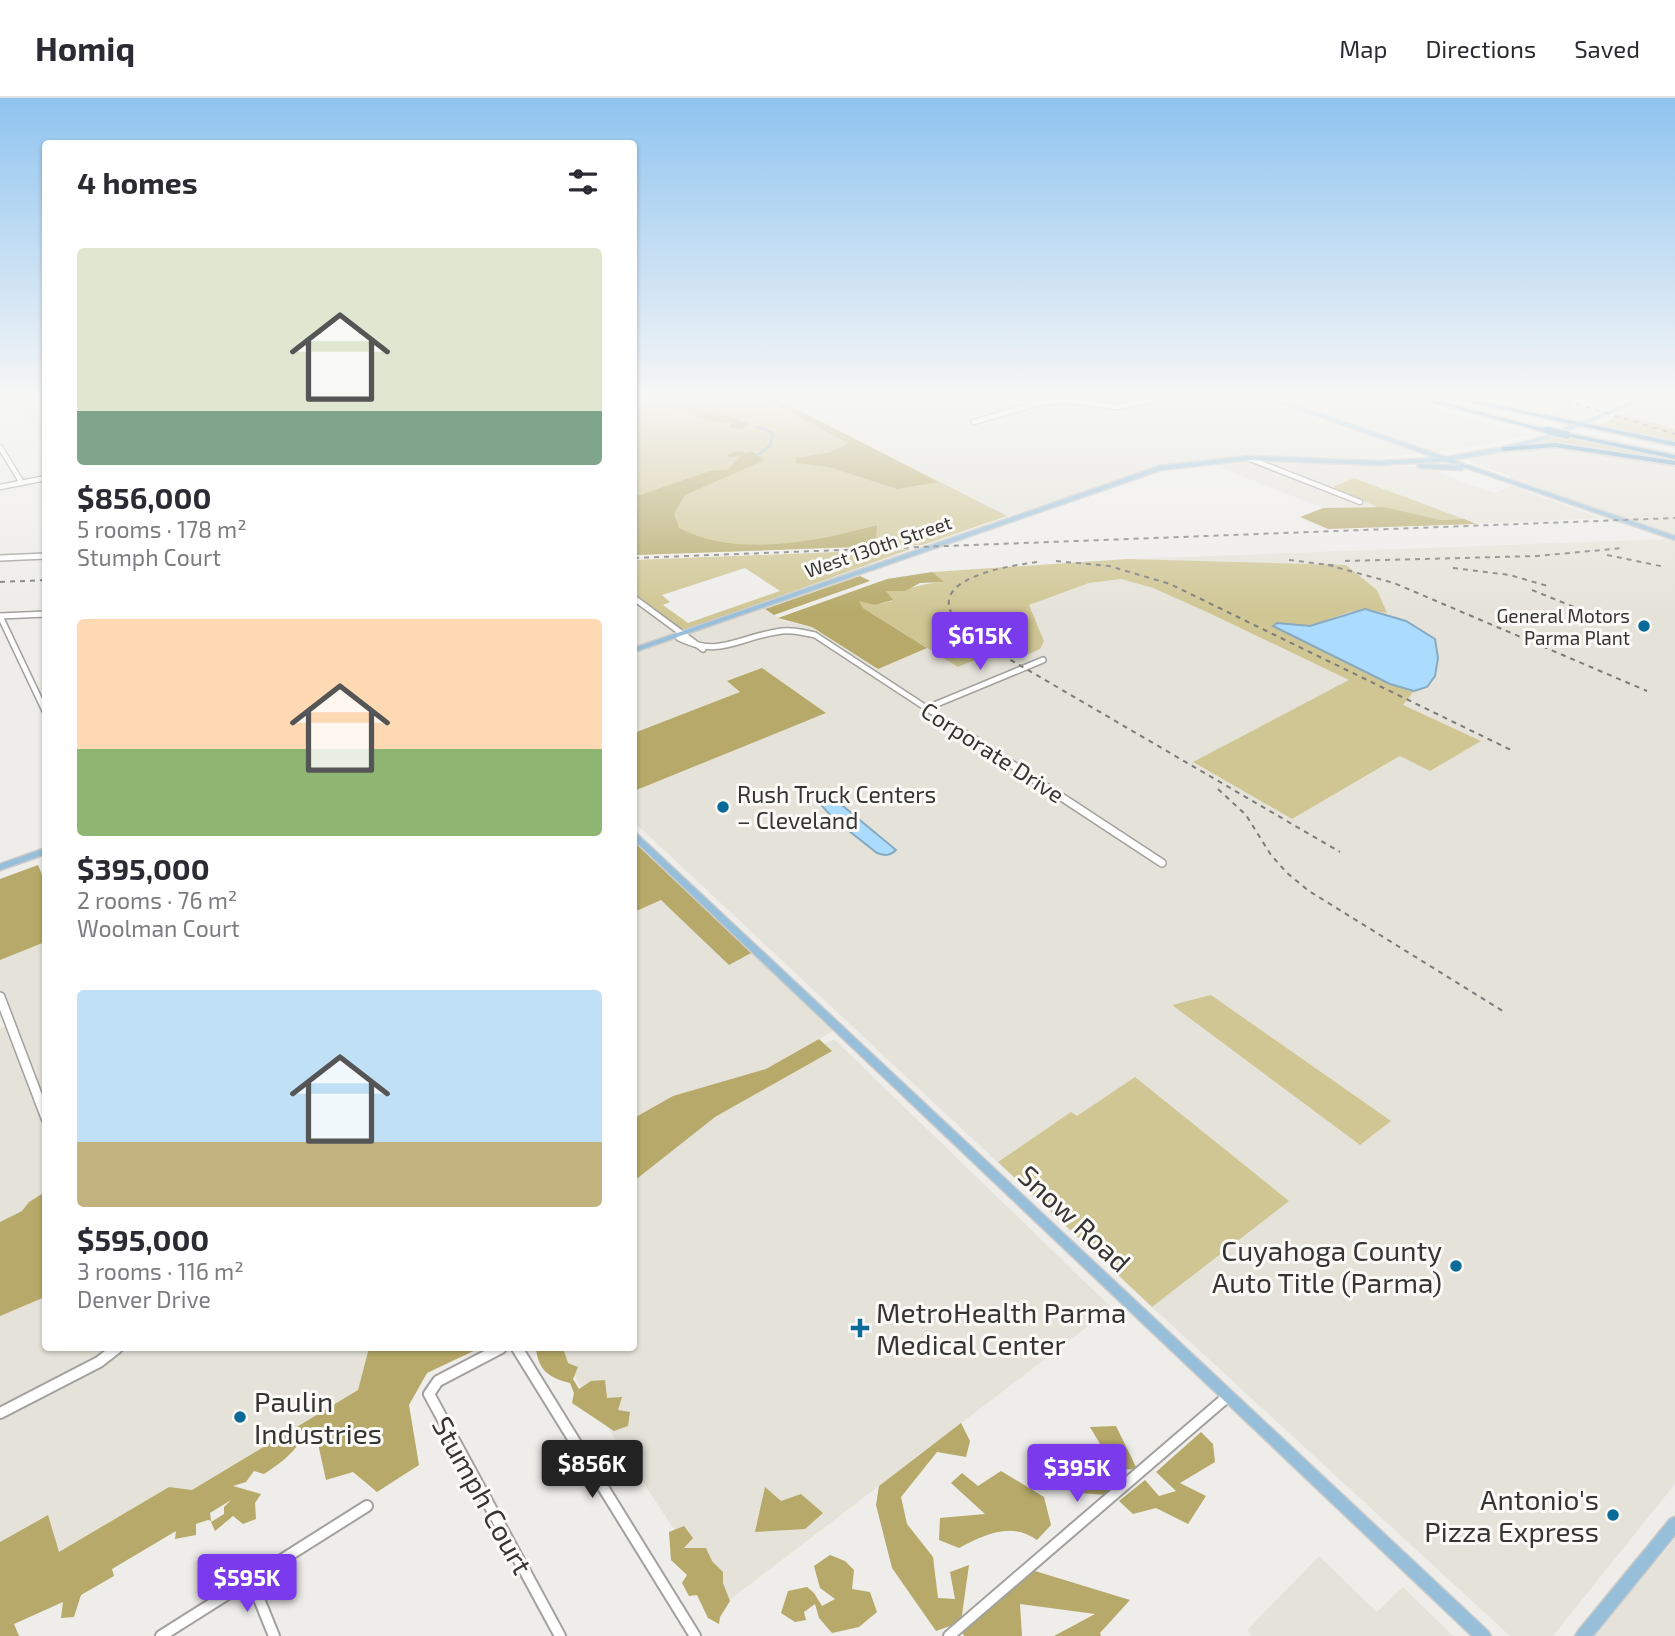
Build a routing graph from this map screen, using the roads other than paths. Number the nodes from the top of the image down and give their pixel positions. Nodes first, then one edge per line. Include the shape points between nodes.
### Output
1 (14, 470) edge
2 (1158, 470) edge
3 (1278, 470) edge
4 (1478, 470) edge
5 (42, 479) edge
6 (22, 483) junction
7 (0, 488) edge
8 (1360, 502) dead end
9 (1675, 537) edge
10 (42, 556) edge
11 (0, 558) edge
12 (637, 600) edge
13 (42, 614) edge
14 (0, 616) edge
15 (680, 634) junction
16 (637, 649) edge
17 (1043, 660) dead end
18 (42, 705) edge
19 (927, 708) junction
20 (637, 839) edge
21 (42, 852) edge
22 (1162, 863) dead end
23 (0, 867) edge
24 (0, 997) edge
25 (42, 1107) edge
26 (113, 1351) edge
27 (495, 1351) edge
28 (519, 1351) edge
29 (1227, 1397) junction
30 (0, 1413) edge
31 (367, 1506) dead end
32 (1675, 1524) edge
33 (251, 1579) junction
34 (161, 1636) edge
35 (274, 1636) edge
36 (559, 1636) edge
37 (695, 1636) edge
38 (949, 1636) edge
39 (1483, 1636) edge
40 (1583, 1636) edge

1 - 6 street
2 - 15 main road, West 130th Street
3 - 8 street
4 - 9 main road
5 - 6 street
6 - 7 street
10 - 11 street
12 - 15 street, Corporate Drive
13 - 14 street
14 - 18 street
15 - 16 main road, West 130th Street
15 - 19 street, Corporate Drive via 693,648 704,650 773,630 806,632
17 - 19 street
19 - 22 street, Corporate Drive
20 - 29 main road, Snow Road
21 - 23 main road
24 - 25 street
26 - 30 street
27 - 36 street, Stumph Court via 438,1381 429,1394
28 - 37 street
29 - 38 street
29 - 39 main road, Snow Road
31 - 33 street
32 - 40 main road
33 - 34 street
33 - 35 street

